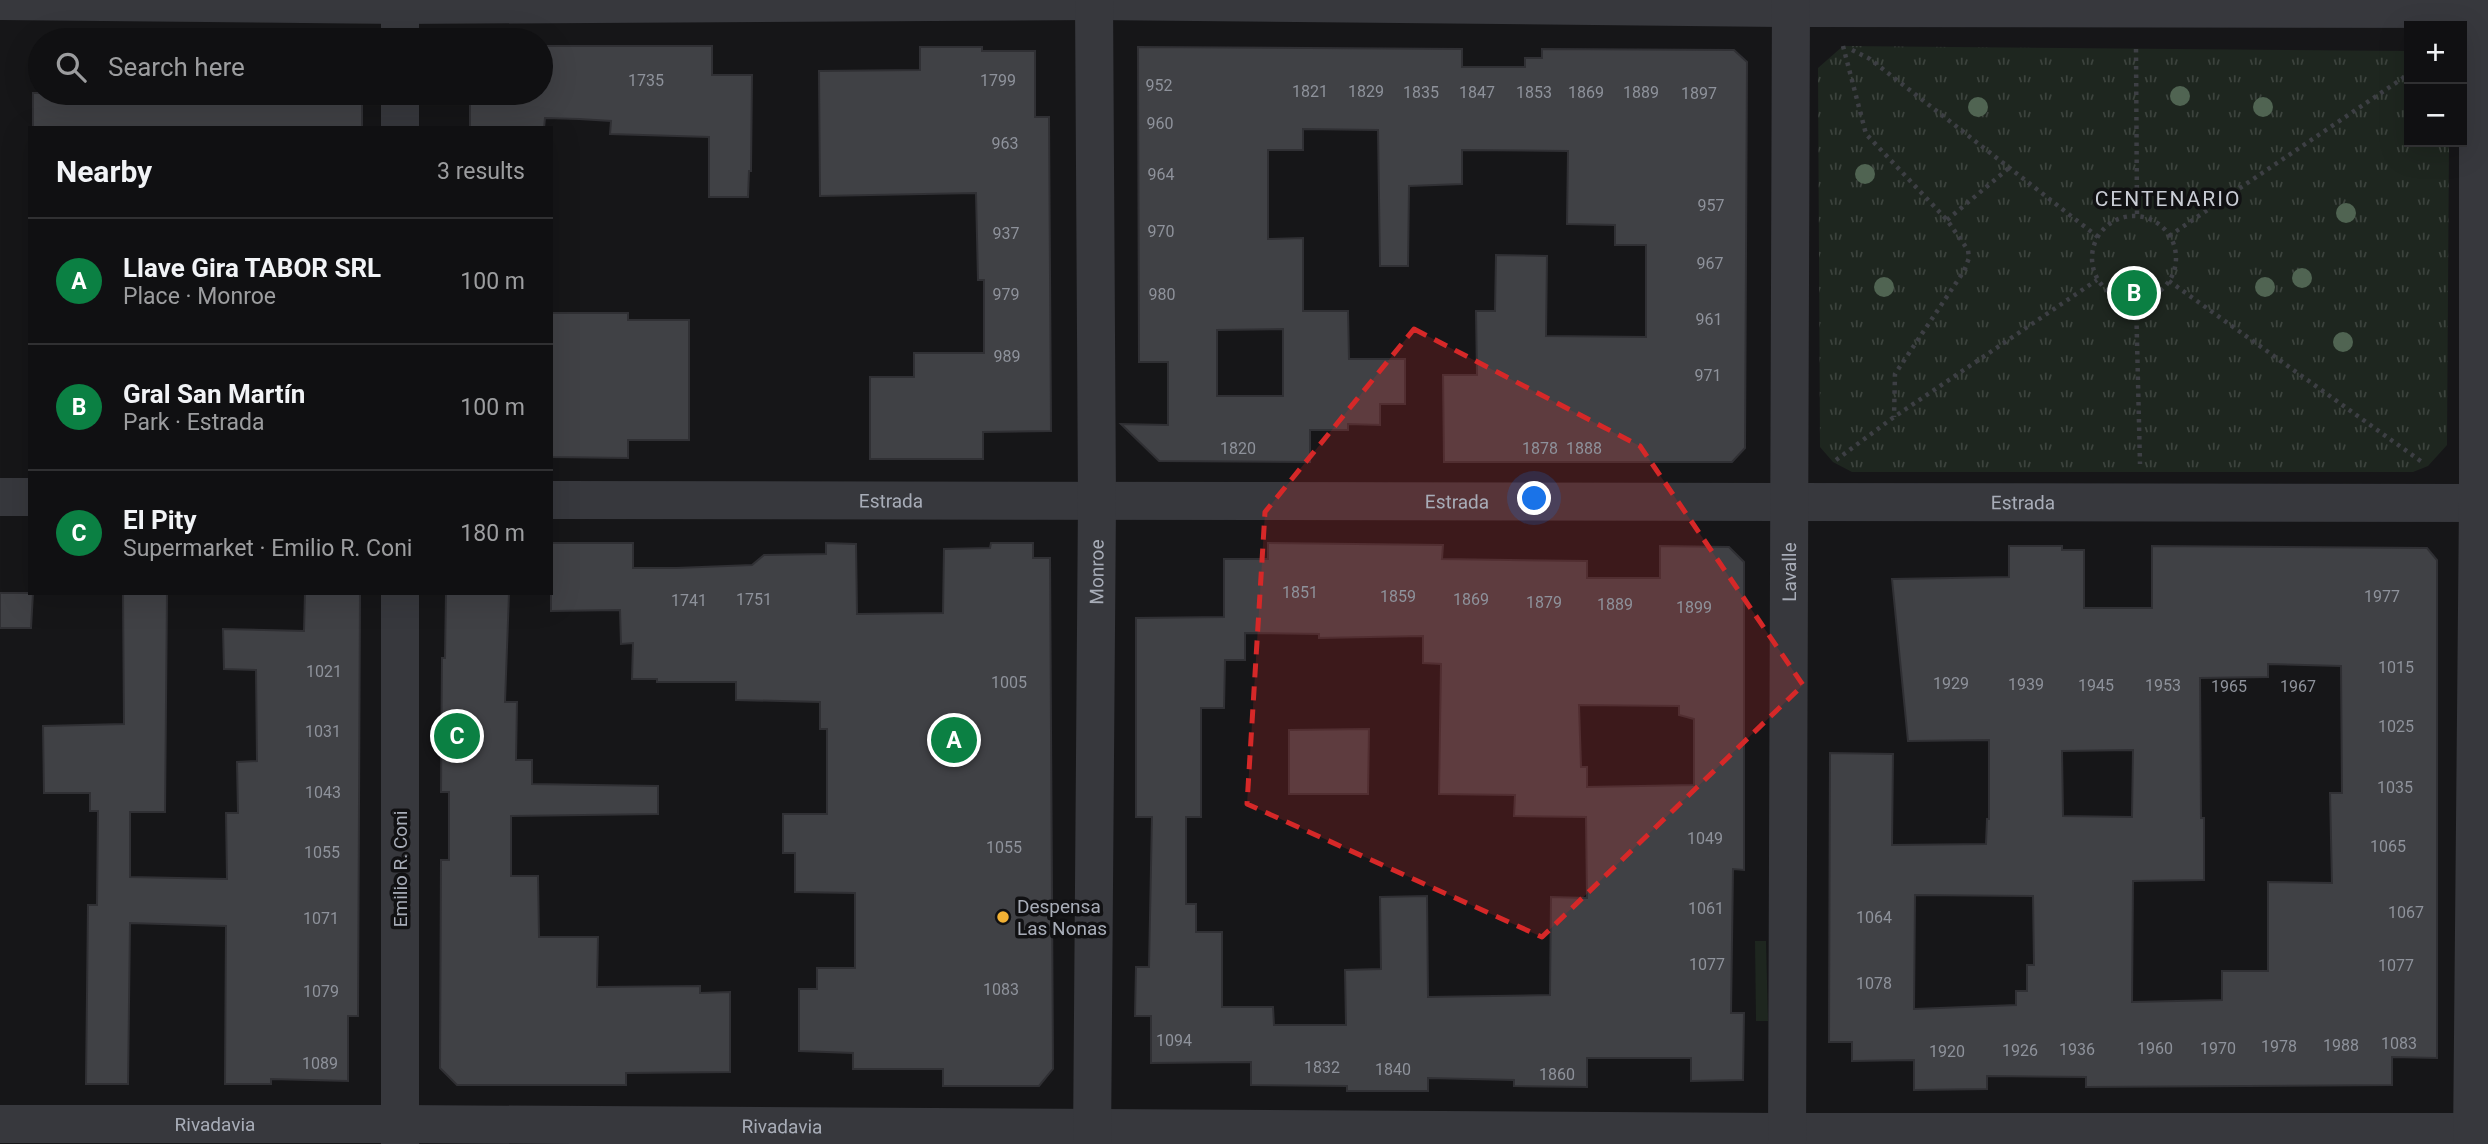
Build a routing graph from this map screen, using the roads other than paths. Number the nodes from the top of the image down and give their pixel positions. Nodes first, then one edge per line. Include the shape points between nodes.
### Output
1 (0, 1) edge
2 (1094, 1) edge
3 (1791, 4) edge
4 (2481, 6) edge
5 (400, 15) edge
6 (400, 105) edge
7 (400, 126) edge
8 (0, 497) edge
9 (28, 497) edge
10 (553, 500) edge
11 (1097, 501) junction
12 (1789, 503) junction
13 (2483, 503) edge
14 (400, 595) edge
15 (0, 1124) edge
16 (400, 1134) edge
17 (1092, 1136) edge
18 (2478, 1136) edge
19 (1787, 1138) edge

1 - 5 street
2 - 3 street
2 - 5 street
2 - 11 street, Monroe
3 - 4 street
3 - 12 street, Lavalle
4 - 13 street
6 - 7 street
8 - 9 street
10 - 11 street, Estrada
11 - 12 street, Estrada
11 - 17 street, Monroe
12 - 13 street, Estrada
12 - 19 street, Lavalle
13 - 18 street
14 - 16 street, Emilio R. Coni
15 - 16 street, Rivadavia
16 - 17 street, Rivadavia
17 - 19 street, Rivadavia
18 - 19 street, Rivadavia

